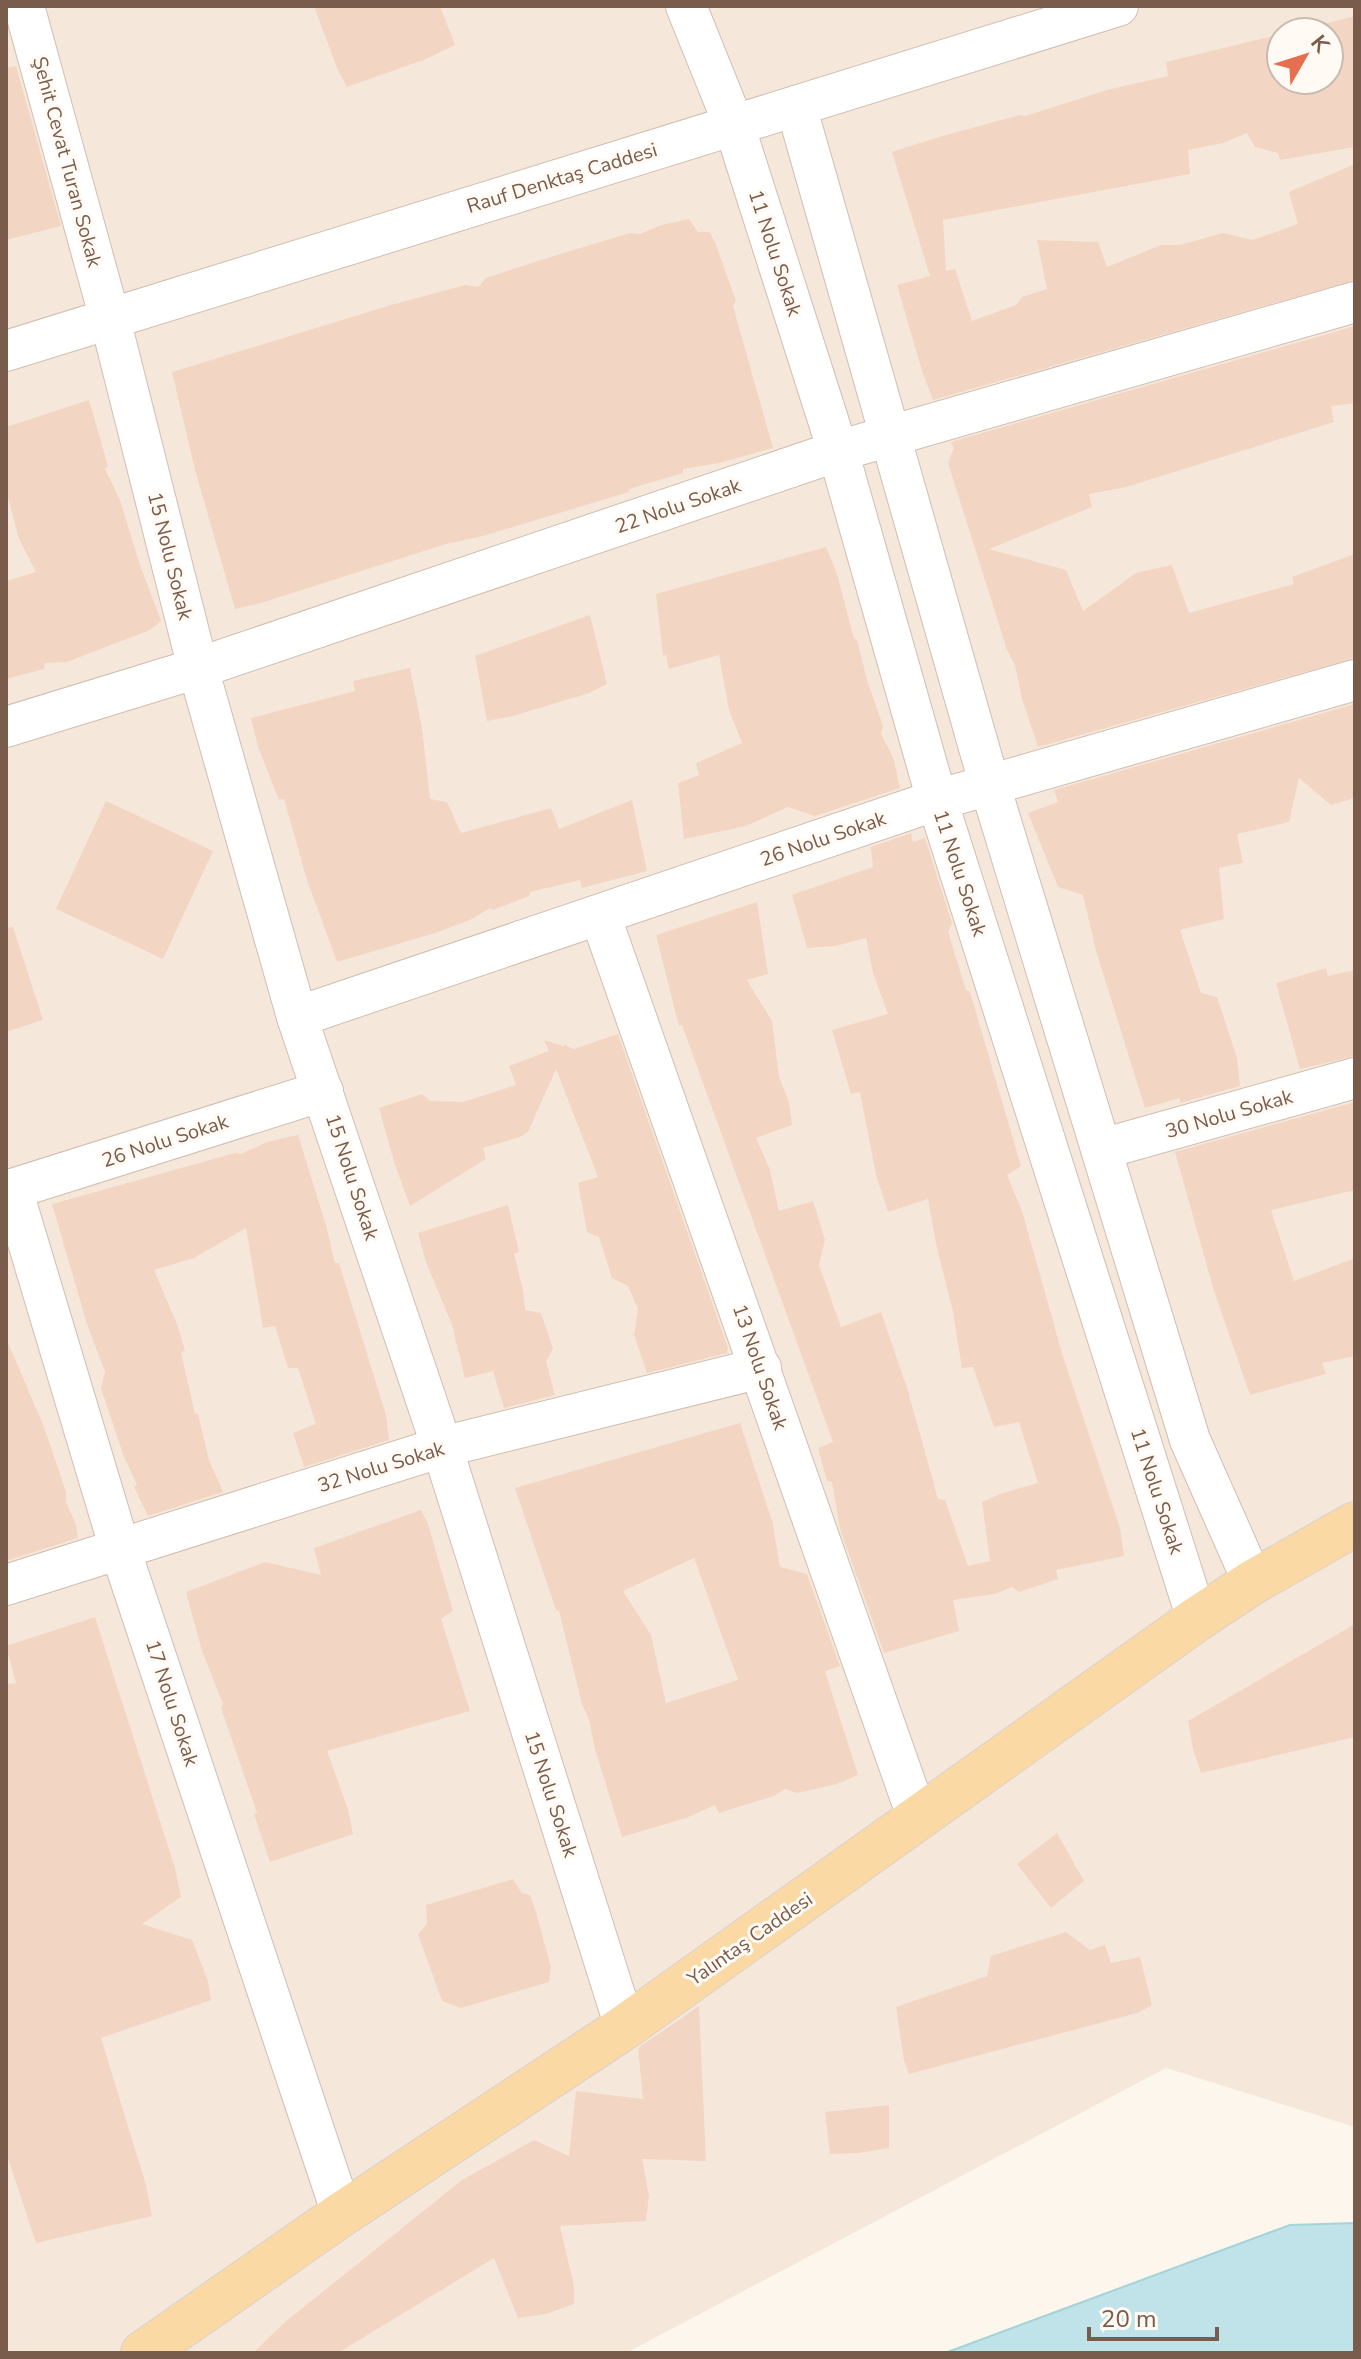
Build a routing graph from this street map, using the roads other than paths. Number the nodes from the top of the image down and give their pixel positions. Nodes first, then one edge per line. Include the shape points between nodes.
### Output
1 (24, 6) edge
2 (686, 6) edge
3 (1118, 6) edge
4 (796, 106) junction
5 (734, 125) junction
6 (1355, 302) edge
7 (110, 319) junction
8 (6, 351) edge
9 (889, 435) junction
10 (838, 451) junction
11 (198, 668) junction
12 (1355, 680) edge
13 (6, 727) edge
14 (990, 786) junction
15 (937, 800) junction
16 (600, 915) junction
17 (297, 1017) junction
18 (1355, 1078) edge
19 (323, 1091) junction
20 (1102, 1149) junction
21 (9, 1190) edge
22 (761, 1368) junction
23 (442, 1447) junction
24 (1354, 1531) edge
25 (120, 1549) junction
26 (1253, 1582) junction
27 (6, 1585) edge
28 (1197, 1619) junction
29 (918, 1819) junction
30 (625, 2027) junction
31 (342, 2214) junction
32 (143, 2353) edge

1 - 7 street, Şehit Cevat Turan Sokak
2 - 5 street, 11 Nolu Sokak
3 - 4 street, Rauf Denktaş Caddesi
4 - 5 street, Rauf Denktaş Caddesi
4 - 9 street
5 - 7 street, Rauf Denktaş Caddesi
5 - 10 street, 11 Nolu Sokak
6 - 9 street, 22 Nolu Sokak
7 - 8 street, Rauf Denktaş Caddesi
7 - 11 street, 15 Nolu Sokak
9 - 10 street, 22 Nolu Sokak
9 - 14 street
10 - 11 street, 22 Nolu Sokak
10 - 15 street, 11 Nolu Sokak
11 - 13 street, 22 Nolu Sokak
11 - 17 street, 15 Nolu Sokak
12 - 14 street, 26 Nolu Sokak
14 - 15 street, 26 Nolu Sokak
14 - 20 street
15 - 16 street, 26 Nolu Sokak
15 - 28 street, 11 Nolu Sokak
16 - 17 street, 26 Nolu Sokak
16 - 22 street, 13 Nolu Sokak
17 - 19 street, 15 Nolu Sokak
18 - 20 street, 30 Nolu Sokak
19 - 21 street, 26 Nolu Sokak
19 - 23 street, 15 Nolu Sokak
20 - 26 street via 1190,1440
21 - 25 street, 17 Nolu Sokak
22 - 23 street, 32 Nolu Sokak
22 - 29 street, 13 Nolu Sokak
23 - 25 street, 32 Nolu Sokak
23 - 30 street, 15 Nolu Sokak
24 - 26 main road, Yalıntaş Caddesi
25 - 27 street, 32 Nolu Sokak
25 - 31 street, 17 Nolu Sokak
26 - 28 main road, Yalıntaş Caddesi
28 - 29 main road, Yalıntaş Caddesi
29 - 30 main road, Yalıntaş Caddesi
30 - 31 main road, Yalıntaş Caddesi
31 - 32 main road, Yalıntaş Caddesi

